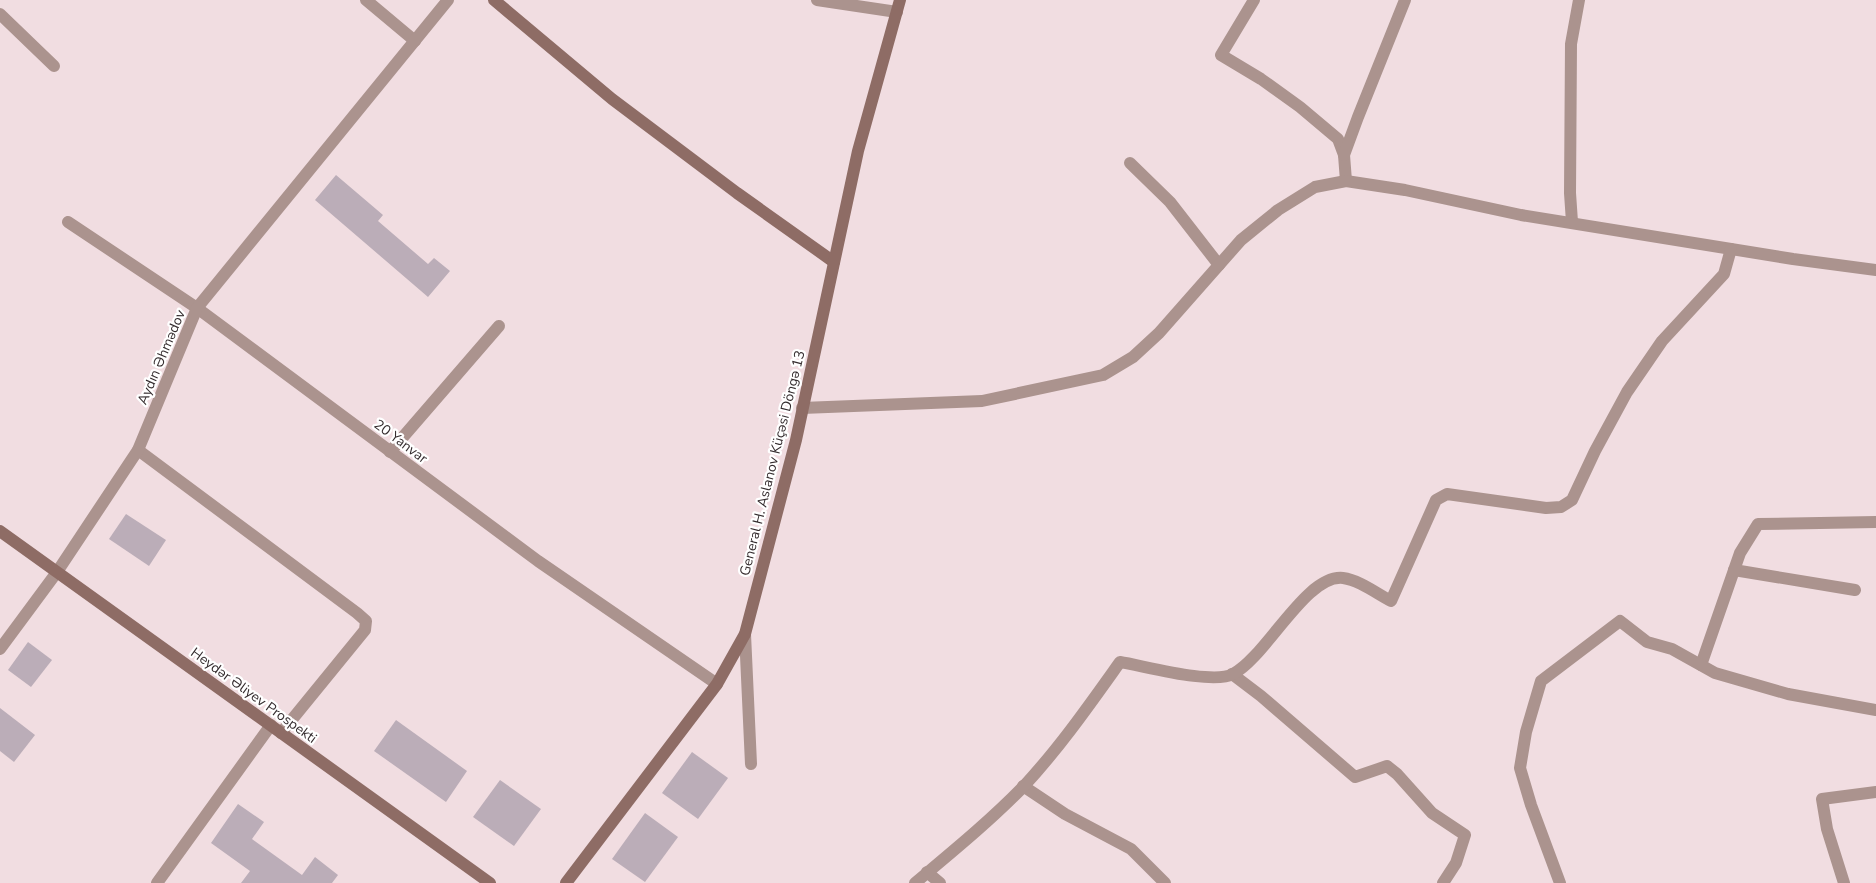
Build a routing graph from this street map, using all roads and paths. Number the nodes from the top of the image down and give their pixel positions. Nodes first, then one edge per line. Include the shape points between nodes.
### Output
1 (366, 0) edge
2 (448, 0) edge
3 (494, 0) edge
4 (817, 0) edge
5 (1254, 0) edge
6 (1405, 0) edge
7 (1579, 0) edge
8 (899, 6) edge
9 (0, 14) edge
10 (415, 41) junction
11 (54, 66) dead end
12 (1344, 155) junction
13 (1130, 163) dead end
14 (1346, 181) junction
15 (68, 222) dead end
16 (1572, 222) junction
17 (1731, 249) junction
18 (834, 262) junction
19 (1219, 265) junction
20 (1876, 270) edge
21 (198, 308) junction
22 (499, 326) dead end
23 (802, 408) junction
24 (138, 450) junction
25 (390, 452) junction
26 (1876, 522) edge
27 (0, 531) edge
28 (1734, 570) junction
29 (57, 572) junction
30 (1855, 590) dead end
31 (745, 634) junction
32 (0, 649) edge
33 (1701, 665) junction
34 (1232, 674) junction
35 (717, 684) junction
36 (1876, 710) edge
37 (276, 729) junction
38 (751, 764) dead end
39 (1023, 786) junction
40 (1876, 792) edge
41 (928, 872) junction
42 (157, 883) edge
43 (490, 883) edge
44 (566, 883) edge
45 (915, 883) edge
46 (940, 883) edge
47 (1164, 883) edge
48 (1444, 883) edge
49 (1560, 883) edge
50 (1844, 883) edge

1 - 10 street
2 - 10 street, Aydın Əhmədov
3 - 18 main road via 612,99
4 - 8 street
5 - 12 street via 1221,55 1300,107 1338,139
6 - 12 street
7 - 16 street via 1572,44
8 - 18 main road, General H. Aslanov Küçəsi Döngə 13 via 858,151
9 - 11 street
10 - 21 street, Aydın Əhmədov
12 - 14 street
13 - 19 street via 1170,202
14 - 16 street
14 - 19 street via 1314,187 1278,210 1241,240
15 - 21 street, 20 Yanvar
16 - 17 street
17 - 20 street
17 - 34 street via 1724,274 1662,341 1627,392 1572,500 1561,507 1546,508 1447,494 1436,500 1391,601 1356,582 1342,578 1325,581 1306,596 1252,659
18 - 23 main road, General H. Aslanov Küçəsi Döngə 13
19 - 23 street via 1160,333 1133,357 1103,375 982,401
21 - 24 street, Aydın Əhmədov
21 - 25 street, 20 Yanvar
22 - 25 street
23 - 31 main road, General H. Aslanov Küçəsi Döngə 13
24 - 29 street, Aydın Əhmədov
24 - 37 street via 366,621 365,630
25 - 35 street, 20 Yanvar via 538,561
26 - 28 street via 1758,524 1740,553
27 - 29 main road, Heydər Əliyev Prospekti
28 - 30 street
28 - 33 street
29 - 32 street, Aydın Əhmədov
29 - 37 main road, Heydər Əliyev Prospekti
31 - 35 main road, General H. Aslanov Küçəsi Döngə 13
31 - 38 street
33 - 36 street via 1715,673 1788,694
33 - 49 street via 1672,648 1648,642 1620,621 1541,681 1526,732 1520,768 1530,805
34 - 39 street via 1213,678 1120,662 1070,732
34 - 48 street via 1355,778 1387,766 1432,813 1465,835 1456,863
35 - 44 main road, General H. Aslanov Küçəsi Döngə 13
37 - 42 street
37 - 43 main road, Heydər Əliyev Prospekti
39 - 41 street
39 - 47 street via 1065,814 1131,849
40 - 50 street via 1822,799 1827,829
41 - 45 street
41 - 46 street

